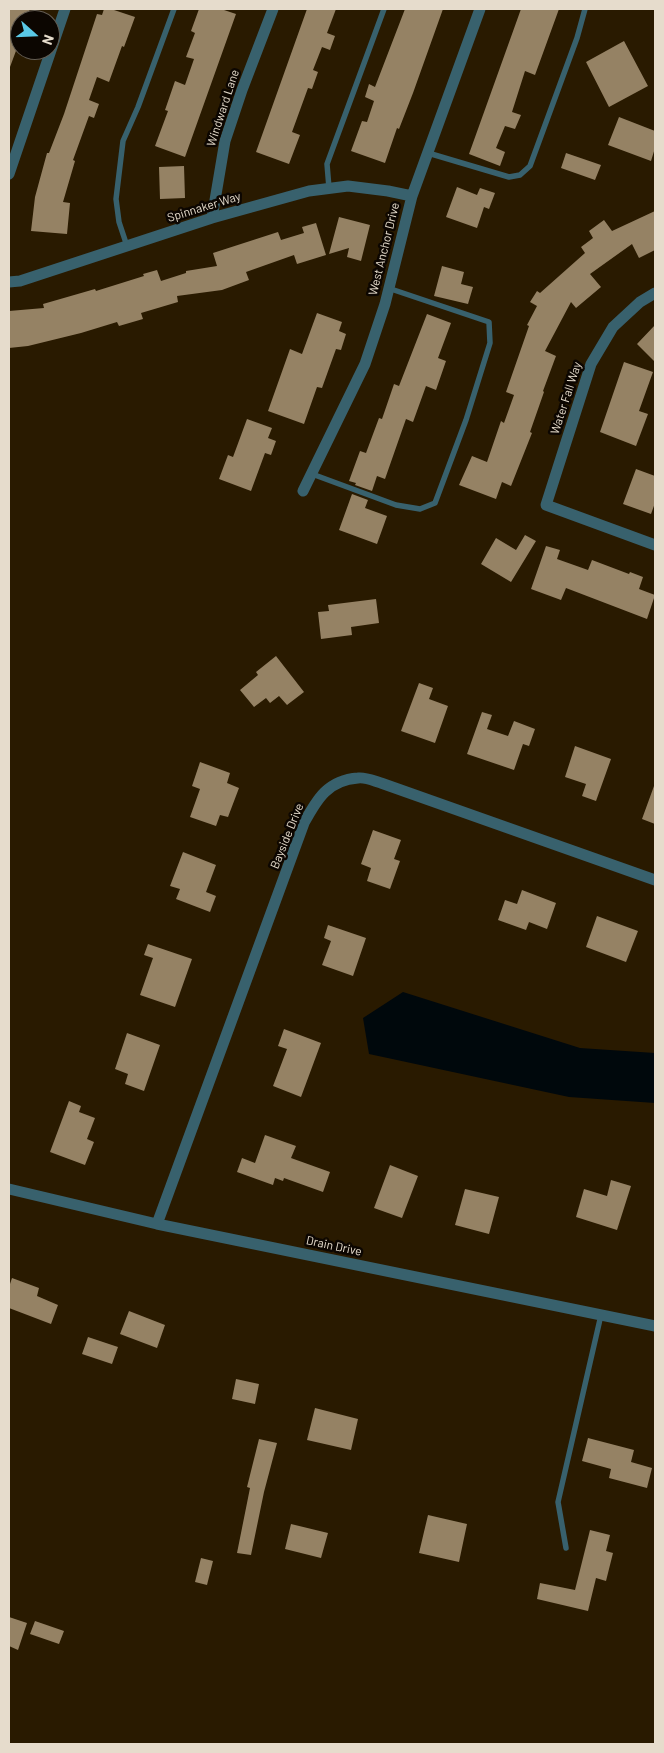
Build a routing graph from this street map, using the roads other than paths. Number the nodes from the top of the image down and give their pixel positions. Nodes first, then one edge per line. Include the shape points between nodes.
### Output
1 (65, 9) edge
2 (174, 9) edge
3 (273, 9) edge
4 (384, 9) edge
5 (480, 9) edge
6 (585, 9) edge
7 (428, 153) junction
8 (9, 174) edge
9 (329, 188) junction
10 (412, 196) junction
11 (212, 218) junction
12 (127, 246) junction
13 (9, 282) edge
14 (388, 288) junction
15 (655, 293) edge
16 (312, 474) junction
17 (303, 491) dead end
18 (655, 545) edge
19 (655, 880) edge
20 (9, 1189) edge
21 (157, 1224) junction
22 (600, 1315) junction
23 (655, 1326) edge
24 (566, 1548) dead end

1 - 8 street
2 - 12 lane via 123,141 116,199
3 - 11 street, Windward Lane via 224,141
4 - 9 lane via 327,164
5 - 7 street, West Anchor Drive
6 - 7 lane via 530,166 520,175 509,177
7 - 10 street, West Anchor Drive
9 - 10 street, Spinnaker Way via 348,186
9 - 11 street, Spinnaker Way via 309,190
10 - 14 street, West Anchor Drive
11 - 12 street, Spinnaker Way
12 - 13 street, Spinnaker Way
14 - 16 street, West Anchor Drive via 365,364
14 - 16 lane via 488,322 490,343 435,502 420,509 396,505
15 - 18 street, Water Fall Way via 613,327 591,364 546,505
16 - 17 street, West Anchor Drive
19 - 21 street, Bayside Drive via 382,783 359,778 337,783 318,798 304,823
20 - 21 street, Drain Drive
21 - 22 street, Drain Drive
22 - 23 street, Drain Drive
22 - 24 lane via 558,1502

